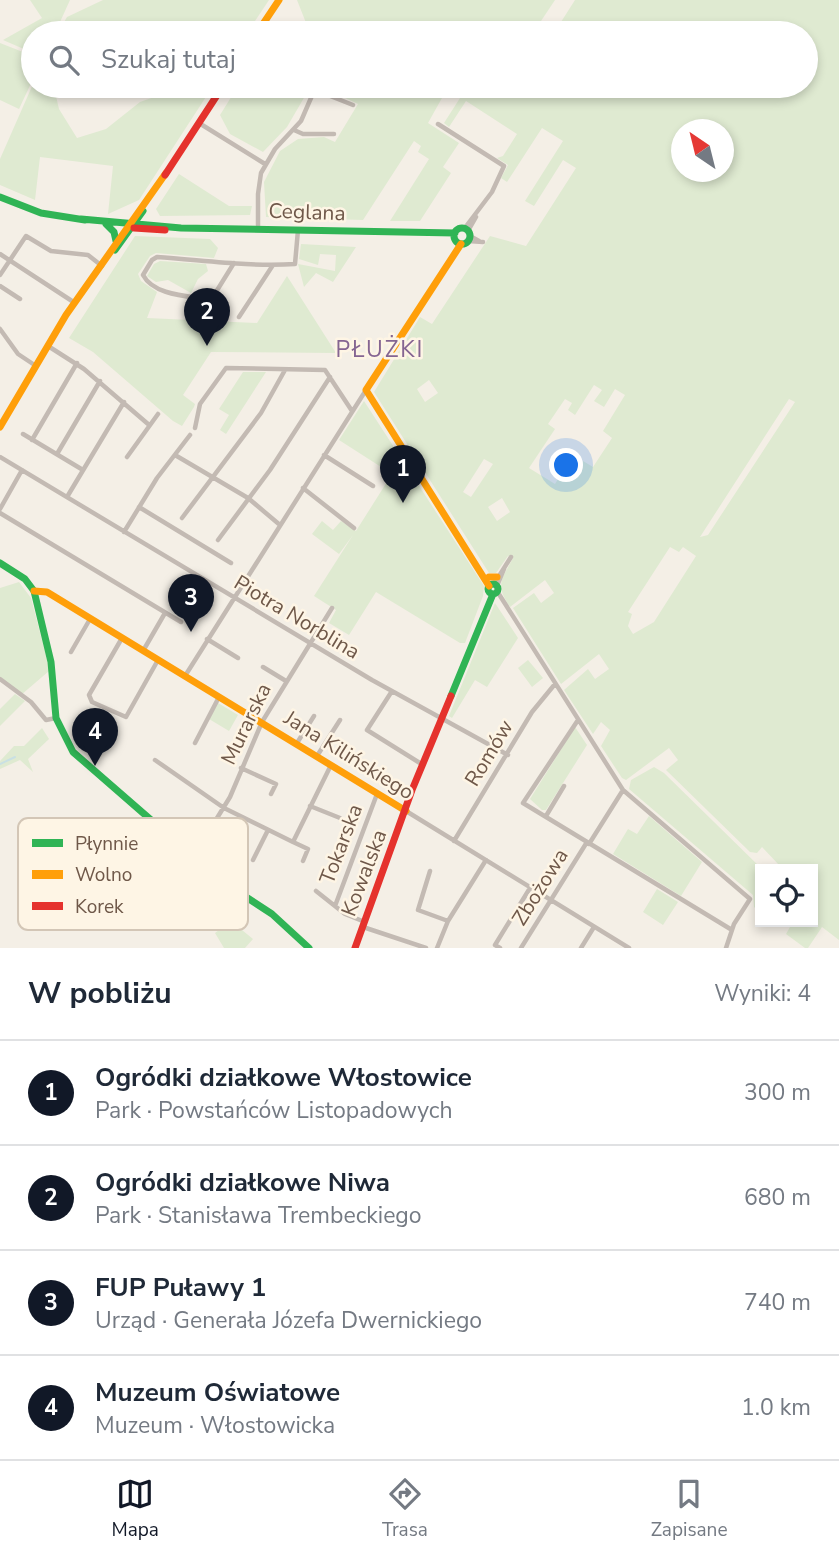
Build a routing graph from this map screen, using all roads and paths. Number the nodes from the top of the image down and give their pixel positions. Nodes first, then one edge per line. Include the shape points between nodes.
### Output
1 (279, 0) edge
2 (265, 21) edge
3 (215, 98) edge
4 (311, 98) edge
5 (334, 98) edge
6 (353, 105) dead end
7 (199, 123) junction
8 (438, 124) dead end
9 (294, 130) junction
10 (334, 134) dead end
11 (265, 164) junction
12 (166, 173) junction
13 (0, 197) edge
14 (142, 213) junction
15 (81, 219) junction
16 (106, 224) junction
17 (149, 224) junction
18 (130, 225) junction
19 (181, 228) junction
20 (258, 228) junction
21 (299, 230) junction
22 (462, 237) junction
23 (116, 241) junction
24 (0, 254) edge
25 (10, 260) junction
26 (234, 263) junction
27 (101, 265) junction
28 (273, 265) junction
29 (0, 275) edge
30 (0, 286) edge
31 (20, 299) dead end
32 (75, 303) junction
33 (239, 317) dead end
34 (0, 329) edge
35 (48, 346) junction
36 (77, 363) junction
37 (36, 366) junction
38 (285, 370) junction
39 (330, 377) junction
40 (100, 381) junction
41 (366, 390) junction
42 (124, 402) junction
43 (352, 411) junction
44 (158, 414) dead end
45 (148, 424) junction
46 (0, 426) edge
47 (195, 428) dead end
48 (23, 435) dead end
49 (190, 435) dead end
50 (32, 439) junction
51 (57, 454) junction
52 (175, 455) junction
53 (324, 455) junction
54 (0, 457) edge
55 (127, 457) dead end
56 (22, 470) junction
57 (83, 470) junction
58 (211, 476) junction
59 (373, 485) dead end
60 (303, 488) junction
61 (67, 497) junction
62 (248, 498) junction
63 (138, 507) junction
64 (0, 511) edge
65 (182, 518) dead end
66 (281, 524) junction
67 (354, 528) dead end
68 (124, 532) junction
69 (218, 540) dead end
70 (511, 557) dead end
71 (231, 562) dead end
72 (0, 563) edge
73 (504, 568) junction
74 (493, 588) junction
75 (35, 594) junction
76 (234, 597) junction
77 (502, 603) joint
78 (332, 608) dead end
79 (165, 612) junction
80 (90, 619) junction
81 (181, 622) dead end
82 (122, 638) junction
83 (207, 639) junction
84 (310, 643) junction
85 (143, 651) junction
86 (71, 652) dead end
87 (238, 658) dead end
88 (158, 660) junction
89 (262, 667) dead end
90 (185, 676) junction
91 (0, 679) edge
92 (286, 681) junction
93 (555, 684) junction
94 (392, 691) junction
95 (220, 696) junction
96 (314, 716) dead end
97 (56, 718) junction
98 (443, 718) junction
99 (340, 720) dead end
100 (578, 720) junction
101 (262, 722) junction
102 (195, 743) dead end
103 (297, 743) junction
104 (508, 755) junction
105 (317, 756) junction
106 (155, 760) dead end
107 (331, 765) junction
108 (424, 765) junction
109 (241, 768) junction
110 (564, 786) dead end
111 (623, 790) junction
112 (378, 793) junction
113 (271, 794) dead end
114 (310, 806) junction
115 (224, 808) junction
116 (406, 811) junction
117 (546, 816) junction
118 (147, 818) edge
119 (218, 818) edge
120 (244, 818) edge
121 (340, 818) dead end
122 (248, 820) edge
123 (268, 830) junction
124 (454, 841) junction
125 (293, 842) junction
126 (588, 843) junction
127 (253, 860) dead end
128 (486, 860) junction
129 (303, 861) dead end
130 (429, 871) dead end
131 (530, 888) junction
132 (316, 891) dead end
133 (248, 897) edge
134 (551, 900) junction
135 (334, 906) junction
136 (448, 921) junction
137 (364, 924) junction
138 (594, 927) junction
139 (732, 930) junction
140 (618, 945) edge
141 (309, 948) edge
142 (355, 948) edge
143 (426, 948) edge
144 (437, 948) edge
145 (500, 948) edge
146 (521, 948) edge
147 (581, 948) edge
148 (629, 948) edge
149 (726, 948) edge

1 - 2 street
3 - 7 street
4 - 9 street
5 - 6 street
7 - 11 street
7 - 12 street
8 - 22 street via 504,166
9 - 10 street
9 - 11 street
11 - 20 street via 258,187
12 - 14 street
12 - 18 street
13 - 15 street via 41,213
14 - 17 street
14 - 18 street
15 - 16 street
15 - 18 street
16 - 18 street
16 - 23 street
17 - 18 street, Ceglana
17 - 19 street, Ceglana
18 - 19 street, Ceglana
18 - 23 street
18 - 27 street
19 - 20 street, Ceglana
20 - 21 street, Ceglana
21 - 22 street, Ceglana
21 - 28 street via 295,264
22 - 41 street
23 - 27 street
24 - 25 street
25 - 27 street via 26,236 51,251 85,254
25 - 29 street
25 - 32 street
26 - 26 street via 211,300 164,292 143,275 157,257
26 - 28 street
27 - 32 street
28 - 33 street
30 - 31 street
32 - 35 street
34 - 37 street via 18,354
35 - 36 street
35 - 37 street
36 - 40 street
36 - 50 street
37 - 46 street
38 - 39 street via 323,370
38 - 47 street via 223,370 200,404
38 - 58 street via 261,412
39 - 43 street
39 - 62 street
40 - 42 street
40 - 51 street
41 - 43 street
41 - 74 street
42 - 45 street
42 - 57 street
43 - 53 street
44 - 45 street
45 - 55 street
48 - 50 street
49 - 52 street
50 - 51 street
51 - 57 street
52 - 58 street
52 - 63 street
53 - 59 street
53 - 60 street
54 - 56 street, Piotra Norblina
56 - 61 street, Piotra Norblina
56 - 64 street
57 - 61 street
58 - 62 street
58 - 65 street
60 - 66 street
60 - 67 street
61 - 68 street, Piotra Norblina
62 - 66 street
62 - 69 street
63 - 68 street
63 - 71 street
64 - 79 street
66 - 76 street
68 - 76 street, Piotra Norblina
70 - 73 street
72 - 75 street via 25,579
73 - 74 street
73 - 74 street
74 - 77 street
74 - 98 street, Kowalska
75 - 80 street, Jana Kilińskiego via 50,594
75 - 97 street via 52,669
76 - 83 street
76 - 84 street, Piotra Norblina
77 - 93 street
78 - 84 street, Murarska
79 - 81 street
79 - 85 street
80 - 82 street, Jana Kilińskiego
80 - 86 street
82 - 85 street, Jana Kilińskiego
82 - 88 street via 88,699 126,717
83 - 87 street
83 - 90 street
84 - 92 street, Murarska
84 - 94 street, Piotra Norblina
85 - 88 street, Jana Kilińskiego
88 - 90 street, Jana Kilińskiego
89 - 92 street
90 - 95 street, Jana Kilińskiego
91 - 97 street via 46,720
92 - 101 street, Murarska
93 - 100 street
93 - 104 street, Romów via 532,712
94 - 98 street, Piotra Norblina
94 - 108 street via 368,730
95 - 101 street, Jana Kilińskiego
95 - 102 street
96 - 103 street
97 - 118 street via 65,741 85,766
98 - 104 street, Piotra Norblina
98 - 108 street, Kowalska
99 - 105 street
100 - 111 street
100 - 117 street via 523,803
101 - 103 street, Jana Kilińskiego
101 - 109 street, Murarska
103 - 105 street, Jana Kilińskiego
104 - 124 street, Romów
105 - 107 street, Jana Kilińskiego
106 - 115 street
107 - 112 street, Jana Kilińskiego
107 - 114 street
108 - 116 street, Kowalska
109 - 113 street via 276,784
109 - 115 street, Murarska
110 - 117 street
111 - 126 street, Zbożowa
111 - 139 street via 750,899
112 - 116 street, Jana Kilińskiego
112 - 135 street, Tokarska
114 - 121 street
114 - 125 street
115 - 119 street, Murarska
115 - 120 street
116 - 124 street, Jana Kilińskiego
116 - 137 street, Kowalska
117 - 126 street
122 - 123 street
123 - 125 street
123 - 127 street
124 - 128 street, Jana Kilińskiego
125 - 129 street via 308,849
126 - 134 street, Zbożowa
126 - 139 street
128 - 131 street, Jana Kilińskiego
128 - 136 street
130 - 136 street via 418,910
131 - 134 street, Jana Kilińskiego
131 - 145 street via 495,945
132 - 135 street
133 - 141 street
134 - 138 street, Jana Kilińskiego
134 - 146 street, Zbożowa
135 - 137 street
136 - 144 street
137 - 142 street, Kowalska
137 - 143 street
138 - 140 street, Jana Kilińskiego
138 - 147 street
139 - 149 street
140 - 148 street, Jana Kilińskiego

